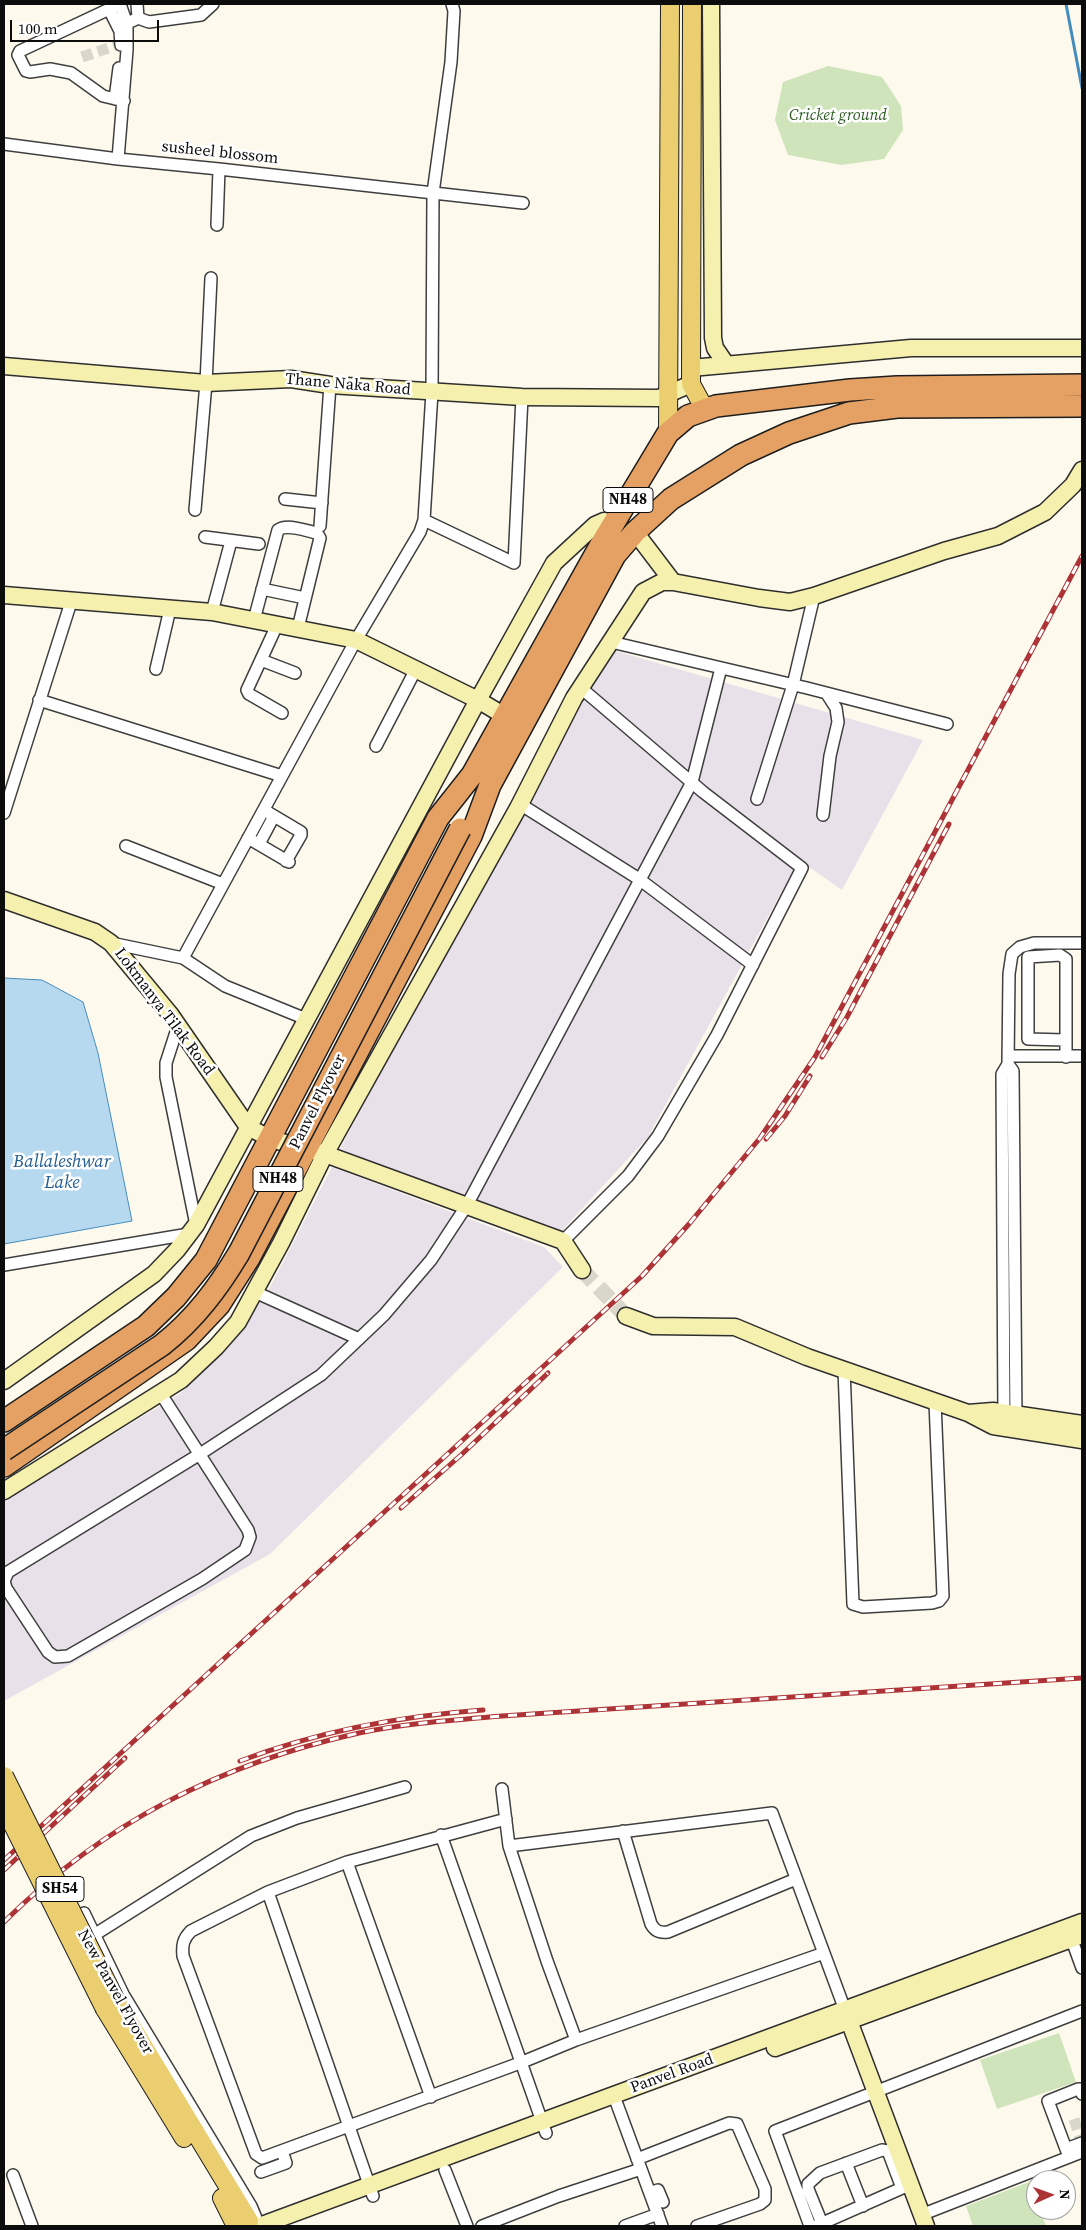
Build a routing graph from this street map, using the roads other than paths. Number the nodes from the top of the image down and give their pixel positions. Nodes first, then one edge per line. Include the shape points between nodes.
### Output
1 (137, 4) edge
2 (213, 4) edge
3 (452, 4) edge
4 (670, 4) edge
5 (692, 4) edge
6 (711, 4) edge
7 (116, 5) edge
8 (138, 18) junction
9 (127, 24) junction
10 (120, 100) junction
11 (4, 144) edge
12 (118, 159) junction
13 (219, 168) junction
14 (433, 193) junction
15 (523, 203) dead end
16 (217, 225) dead end
17 (211, 278) dead end
18 (1082, 348) edge
19 (726, 364) junction
20 (4, 366) edge
21 (691, 376) junction
22 (206, 383) junction
23 (330, 385) junction
24 (1082, 385) edge
25 (432, 392) junction
26 (668, 395) junction
27 (522, 397) junction
28 (897, 397) junction
29 (716, 406) junction
30 (1082, 406) edge
31 (668, 433) junction
32 (1082, 470) edge
33 (285, 500) dead end
34 (322, 503) junction
35 (195, 510) dead end
36 (424, 520) junction
37 (320, 526) dead end
38 (612, 526) junction
39 (635, 532) junction
40 (205, 537) dead end
41 (231, 541) junction
42 (259, 544) dead end
43 (673, 582) junction
44 (262, 589) junction
45 (4, 595) edge
46 (814, 596) junction
47 (305, 598) junction
48 (71, 602) junction
49 (170, 609) junction
50 (212, 612) junction
51 (254, 620) junction
52 (277, 625) junction
53 (298, 628) junction
54 (356, 640) junction
55 (611, 642) junction
56 (261, 660) junction
57 (721, 668) junction
58 (156, 669) dead end
59 (416, 669) junction
60 (295, 673) dead end
61 (794, 685) junction
62 (580, 688) junction
63 (827, 694) junction
64 (39, 700) junction
65 (478, 700) junction
66 (282, 713) dead end
67 (513, 721) junction
68 (947, 724) dead end
69 (376, 746) dead end
70 (282, 776) junction
71 (481, 780) junction
72 (692, 782) junction
73 (757, 799) dead end
74 (520, 804) junction
75 (264, 810) junction
76 (4, 813) edge
77 (823, 815) dead end
78 (274, 816) junction
79 (454, 826) junction
80 (253, 841) junction
81 (126, 846) dead end
82 (639, 879) junction
83 (224, 884) junction
84 (4, 900) edge
85 (112, 943) junction
86 (1064, 943) junction
87 (1082, 943) edge
88 (1064, 956) junction
89 (183, 958) junction
90 (753, 965) junction
91 (306, 1019) junction
92 (178, 1026) junction
93 (1065, 1040) junction
94 (1066, 1056) junction
95 (1082, 1056) edge
96 (1008, 1060) junction
97 (248, 1127) junction
98 (271, 1139) junction
99 (316, 1151) junction
100 (467, 1205) junction
101 (193, 1229) junction
102 (563, 1241) junction
103 (4, 1265) edge
104 (582, 1270) tunnel mouth
105 (255, 1292) junction
106 (626, 1316) tunnel mouth
107 (359, 1339) junction
108 (838, 1367) junction
109 (4, 1381) edge
110 (160, 1394) junction
111 (935, 1402) junction
112 (4, 1421) edge
113 (1010, 1422) junction
114 (1082, 1424) edge
115 (4, 1435) edge
116 (1082, 1440) edge
117 (4, 1450) edge
118 (200, 1454) junction
119 (4, 1466) edge
120 (4, 1491) edge
121 (4, 1776) edge
122 (405, 1787) dead end
123 (502, 1789) dead end
124 (4, 1807) edge
125 (506, 1819) junction
126 (623, 1831) junction
127 (441, 1835) junction
128 (509, 1846) junction
129 (347, 1862) junction
130 (796, 1879) junction
131 (268, 1892) junction
132 (84, 1913) dead end
133 (1076, 1931) edge
134 (94, 1935) junction
135 (824, 1953) junction
136 (1082, 1968) edge
137 (110, 2005) junction
138 (1082, 2011) edge
139 (847, 2016) junction
140 (576, 2040) junction
141 (520, 2063) junction
142 (876, 2092) junction
143 (1082, 2094) edge
144 (431, 2096) junction
145 (616, 2101) junction
146 (347, 2125) junction
147 (544, 2128) junction
148 (1082, 2143) edge
149 (282, 2151) junction
150 (1082, 2152) edge
151 (1067, 2153) junction
152 (846, 2163) junction
153 (639, 2164) junction
154 (444, 2165) junction
155 (261, 2172) dead end
156 (13, 2175) dead end
157 (906, 2187) junction
158 (371, 2192) junction
159 (650, 2193) junction
160 (663, 2202) dead end
161 (863, 2206) junction
162 (658, 2214) junction
163 (923, 2221) edge
164 (251, 2225) edge
165 (805, 2225) edge
166 (821, 2225) edge
167 (32, 2226) edge
168 (290, 2226) edge
169 (467, 2226) edge
170 (482, 2226) edge
171 (625, 2226) edge
172 (662, 2226) edge
173 (697, 2226) edge

1 - 8 street
2 - 8 street via 201,14 148,22
3 - 14 street via 451,62
4 - 26 main road
5 - 21 main road
6 - 19 street via 713,338 715,348
7 - 9 street
7 - 10 street via 120,32
7 - 10 street via 20,51 18,55 26,71 50,69 71,74 104,96
8 - 9 street
9 - 10 street
10 - 12 street
11 - 12 street, susheel blossom
12 - 13 street, susheel blossom
13 - 14 street, susheel blossom
13 - 16 street
14 - 15 street, susheel blossom
14 - 25 street
17 - 22 street
18 - 19 street, Thane Naka Road via 911,348
19 - 21 street, Thane Naka Road
20 - 22 street, Thane Naka Road
21 - 26 street, Thane Naka Road
21 - 29 main road via 703,406
22 - 23 street, Thane Naka Road via 291,379
22 - 35 street
23 - 25 street, Thane Naka Road
23 - 34 street
24 - 28 highway, NH48
25 - 27 street, Thane Naka Road
25 - 36 street
26 - 27 street, Thane Naka Road via 659,398
26 - 31 main road
27 - 36 street via 514,563
28 - 29 highway, NH48
28 - 30 highway, NH48
28 - 39 highway, NH48 via 789,433 740,455 671,499
29 - 31 highway, NH48 via 688,416
31 - 38 highway, NH48
32 - 46 street via 1073,485 1045,512 998,536
33 - 34 street
34 - 37 street
36 - 54 street
38 - 65 street via 604,521 595,525 554,564
38 - 67 highway, NH48
39 - 43 street
39 - 67 highway, NH48 via 615,555
40 - 41 street
41 - 42 street
41 - 50 street
43 - 46 street via 790,602
43 - 55 street via 662,582 643,592
44 - 47 street
44 - 47 street via 278,530 283,527 317,533 319,541
44 - 51 street
45 - 48 street
46 - 61 street
47 - 53 street
48 - 49 street
48 - 64 street
49 - 50 street
49 - 58 street
50 - 51 street
51 - 52 street
52 - 53 street
52 - 56 street
53 - 54 street
54 - 59 street
54 - 70 street
55 - 57 street
55 - 62 street
56 - 60 street
56 - 66 street via 248,694
57 - 61 street
57 - 72 street
59 - 65 street
59 - 69 street
61 - 63 street
61 - 73 street
62 - 72 street
62 - 74 street
63 - 68 street
63 - 77 street via 836,708 838,722
64 - 70 street
64 - 76 street
65 - 67 street
65 - 91 street
67 - 71 highway, NH48
70 - 75 street
71 - 79 highway, Panvel Flyover / NH48
71 - 98 highway via 438,818
71 - 99 highway via 471,836
72 - 82 street
72 - 90 street via 802,868
74 - 82 street
74 - 99 street
75 - 78 street
75 - 80 street
78 - 80 street
78 - 80 street via 301,832 288,862
79 - 115 highway, Panvel Flyover / NH48 via 229,1248 202,1290 156,1335
79 - 117 highway, Panvel Flyover / NH48, bridge via 239,1253 211,1297 179,1332 162,1345
80 - 83 street
81 - 83 street
82 - 90 street
82 - 100 street
83 - 89 street
84 - 85 street, Lokmanya Tilak Road via 95,932
85 - 89 street
85 - 92 street, Lokmanya Tilak Road
86 - 87 street
86 - 88 street
86 - 96 street via 1034,942 1012,954
88 - 93 street
88 - 93 street via 1028,957 1028,1039
89 - 91 street via 225,986
90 - 102 street via 717,1035 658,1136 628,1176
91 - 97 street
92 - 97 street, Lokmanya Tilak Road
92 - 101 street via 166,1063 166,1077
93 - 94 street
94 - 95 street
94 - 96 street
96 - 113 street via 1002,1074 1009,1218
97 - 98 street
97 - 101 street
98 - 99 street
98 - 112 highway via 217,1242 176,1298 146,1326
99 - 100 street
99 - 105 street
99 - 119 highway via 235,1282 219,1305 186,1340
100 - 102 street
100 - 107 street via 431,1260
101 - 103 street
101 - 109 street via 154,1274
102 - 104 street
105 - 107 street
105 - 110 street via 238,1322 216,1347 181,1380
106 - 108 street via 653,1326 735,1327
107 - 118 street via 321,1375
108 - 111 street
108 - 111 street via 853,1604 863,1607 932,1603 943,1596
110 - 118 street
110 - 120 street
111 - 113 street via 968,1413 993,1411
113 - 114 street
113 - 116 street
118 - 118 street via 54,1542 5,1576 6,1588 48,1652 55,1657 68,1656 202,1579 245,1550 250,1537 248,1530
121 - 137 main road, New Panvel Flyover / SH54, bridge
122 - 134 street via 297,1818 250,1836
123 - 125 street
124 - 137 main road, New Panvel Flyover / SH54, bridge
125 - 127 street
125 - 128 street
126 - 128 street
126 - 130 street via 772,1813
126 - 130 street via 650,1924 660,1932 668,1932
127 - 129 street
127 - 141 street
128 - 140 street
129 - 131 street
129 - 144 street
130 - 135 street
131 - 146 street
131 - 149 street via 191,1931 182,1946 256,2154 262,2158
132 - 134 street
133 - 136 street
133 - 139 street, Panvel Road
134 - 164 street via 123,1994 256,2214
135 - 139 street
135 - 140 street
137 - 164 main road, New Panvel Flyover / SH54 via 232,2204
138 - 142 street
139 - 142 street
139 - 145 street, Panvel Road
140 - 141 street
141 - 144 street
141 - 147 street
142 - 157 street
142 - 165 street via 775,2131
143 - 151 street via 1078,2089 1048,2101
144 - 146 street
145 - 147 street, Panvel Road
145 - 153 street
146 - 149 street
146 - 158 street
147 - 154 street, Panvel Road
148 - 151 street
149 - 155 street via 286,2163
150 - 151 street
151 - 163 street
152 - 157 street via 882,2150 888,2152
152 - 161 street
152 - 166 street via 820,2174 808,2184
153 - 159 street
153 - 170 street
153 - 173 street via 729,2123 737,2124 765,2189 765,2200
154 - 158 street, Panvel Road
154 - 169 street
156 - 167 street
157 - 161 street
157 - 163 street
158 - 164 street, Panvel Road
158 - 168 street, Panvel Road
159 - 160 street via 658,2190
159 - 162 street
161 - 166 street
162 - 171 street
162 - 172 street

